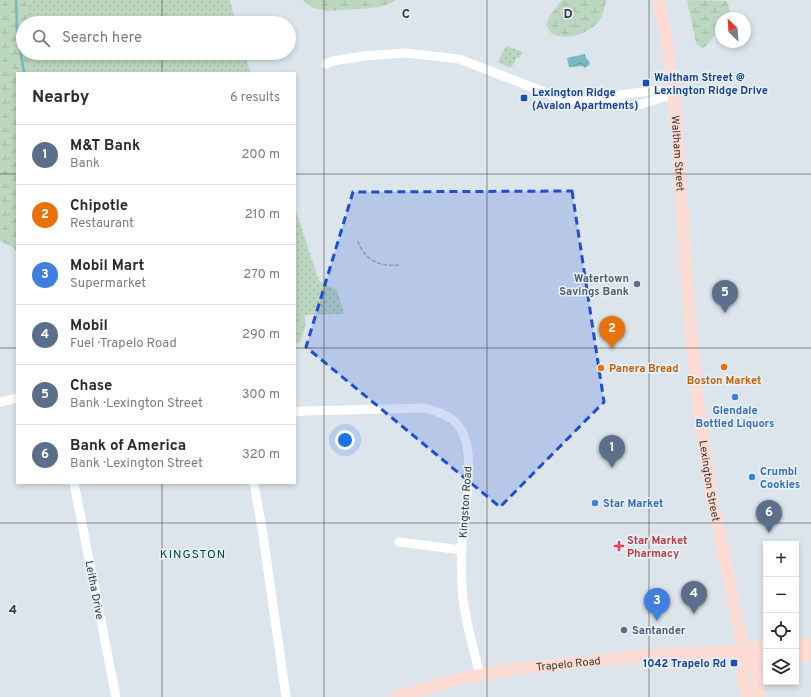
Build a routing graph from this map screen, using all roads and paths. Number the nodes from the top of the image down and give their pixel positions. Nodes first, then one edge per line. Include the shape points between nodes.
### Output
1 (658, 0) edge
2 (326, 64) dead end
3 (674, 94) junction
4 (358, 241) dead end
5 (399, 265) dead end
6 (690, 308) joint
7 (16, 398) edge
8 (0, 402) edge
9 (296, 412) edge
10 (74, 484) edge
11 (254, 484) edge
12 (399, 542) dead end
13 (462, 550) junction
14 (799, 644) edge
15 (811, 644) edge
16 (763, 646) edge
17 (744, 651) junction
18 (763, 659) edge
19 (480, 675) junction
20 (763, 685) edge
21 (760, 696) edge
22 (116, 697) edge
23 (286, 697) edge
24 (396, 697) edge
25 (747, 697) edge

1 - 3 main road, Waltham Street
2 - 3 street via 364,56 406,54 459,59 560,98 608,103 620,95 658,90
3 - 6 main road, Waltham Street
4 - 5 path via 364,252 379,264
6 - 17 main road, Lexington Street via 698,404 711,494
7 - 8 street
9 - 13 street, Kingston Road via 425,408 441,412 459,425 468,453 469,476
10 - 22 street, Leitha Drive
11 - 23 street
12 - 13 street
13 - 19 street, Kingston Road via 463,598
14 - 15 main road
16 - 17 main road, Trapelo Road
17 - 18 main road, Trapelo Road
17 - 19 main road, Trapelo Road via 620,658
17 - 21 main road, Lexington Street via 754,667
17 - 25 main road, Lexington Street via 741,670
19 - 24 main road, Trapelo Road
20 - 21 main road

